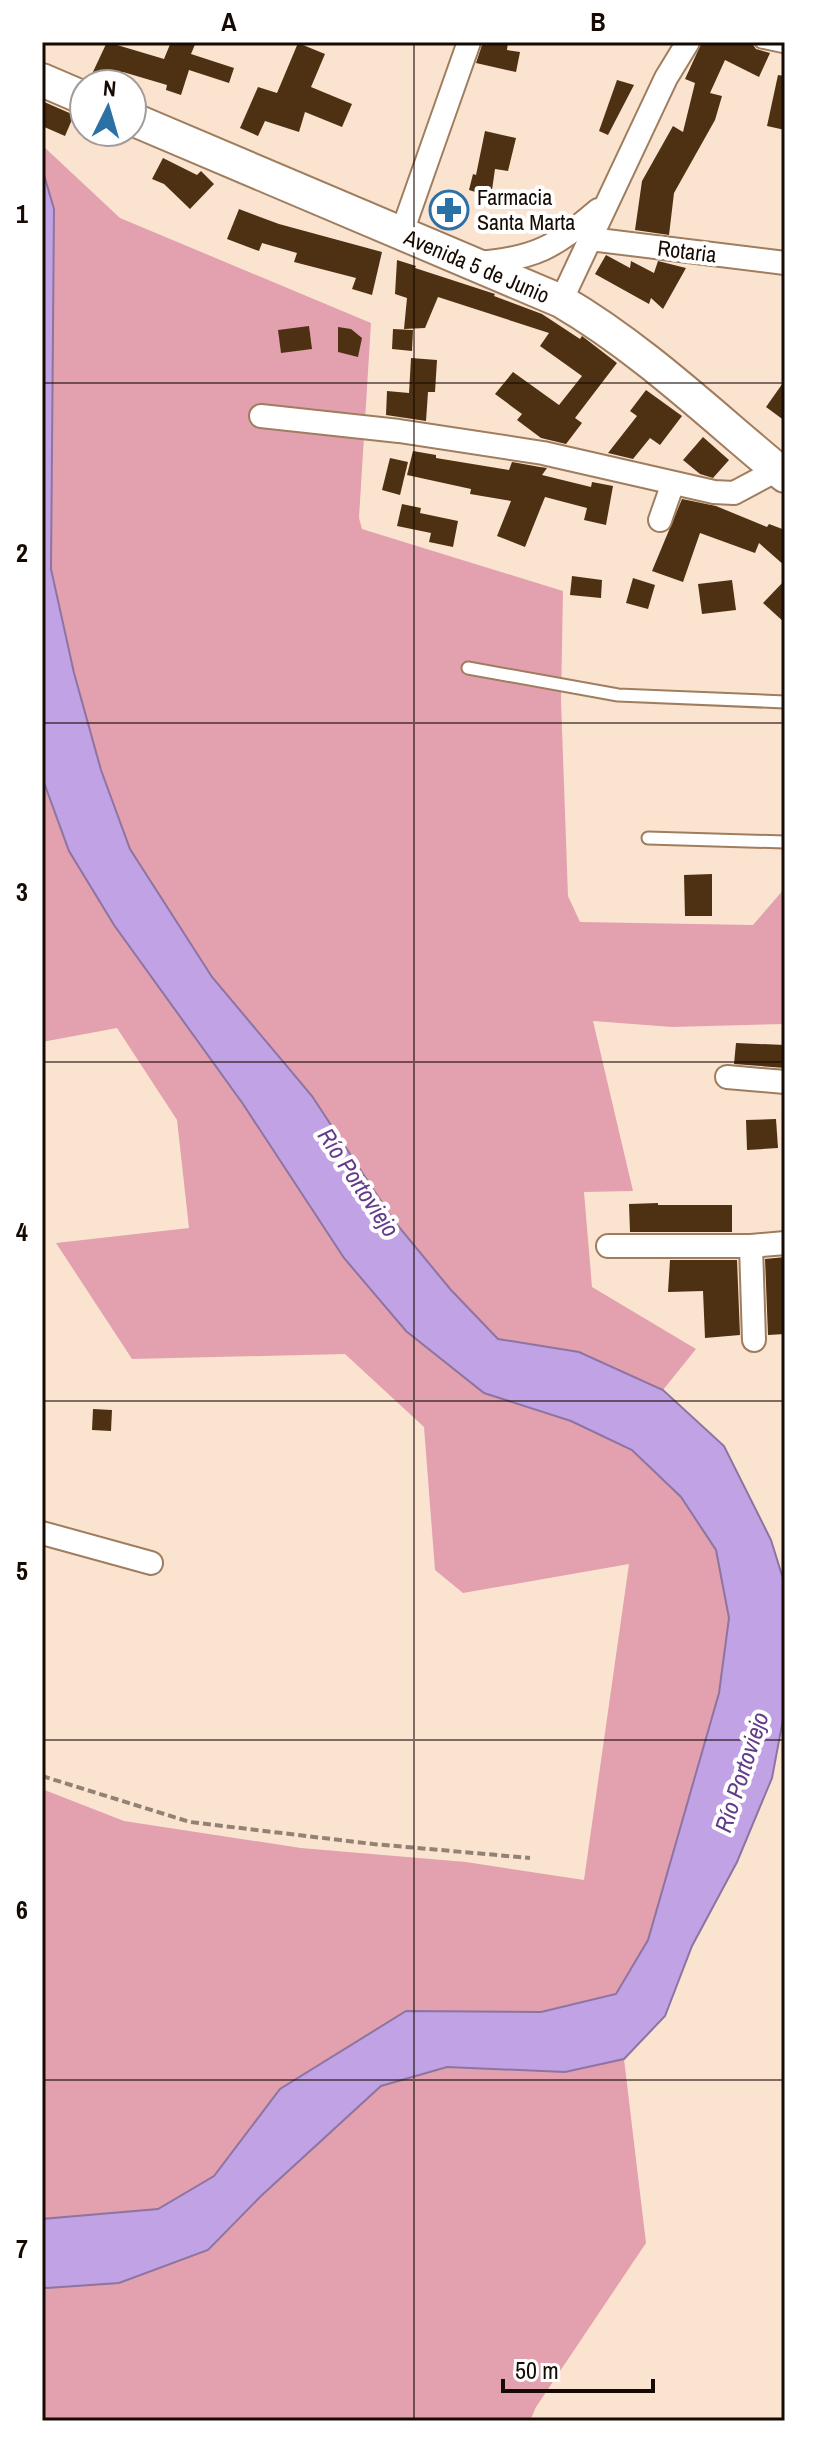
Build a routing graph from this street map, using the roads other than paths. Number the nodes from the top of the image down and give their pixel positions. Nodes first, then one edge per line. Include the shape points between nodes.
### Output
1 (469, 42) edge
2 (688, 42) edge
3 (761, 42) edge
4 (785, 47) edge
5 (42, 80) edge
6 (68, 91) edge
7 (148, 126) edge
8 (605, 204) junction
9 (401, 235) junction
10 (590, 239) junction
11 (785, 263) edge
12 (475, 264) junction
13 (561, 301) junction
14 (261, 416) dead end
15 (781, 473) edge
16 (673, 483) junction
17 (660, 520) dead end
18 (468, 668) dead end
19 (785, 702) edge
20 (648, 838) dead end
21 (785, 842) edge
22 (727, 1077) dead end
23 (785, 1082) edge
24 (785, 1243) edge
25 (608, 1246) dead end
26 (751, 1246) junction
27 (754, 1340) dead end
28 (42, 1533) edge
29 (151, 1563) dead end

1 - 9 street
2 - 8 street
3 - 4 lane
5 - 6 street
7 - 9 street, Avenida 5 de Junio
8 - 10 street
8 - 12 street via 540,252
9 - 12 street, Avenida 5 de Junio
10 - 11 street, Rotaria
10 - 13 street
12 - 13 street, Avenida 5 de Junio
13 - 15 street, Avenida 5 de Junio via 644,357
14 - 16 street via 543,453
15 - 16 street via 734,493
16 - 17 street
18 - 19 lane via 618,695
20 - 21 lane
22 - 23 street
24 - 26 street
25 - 26 street
26 - 27 street
28 - 29 street

